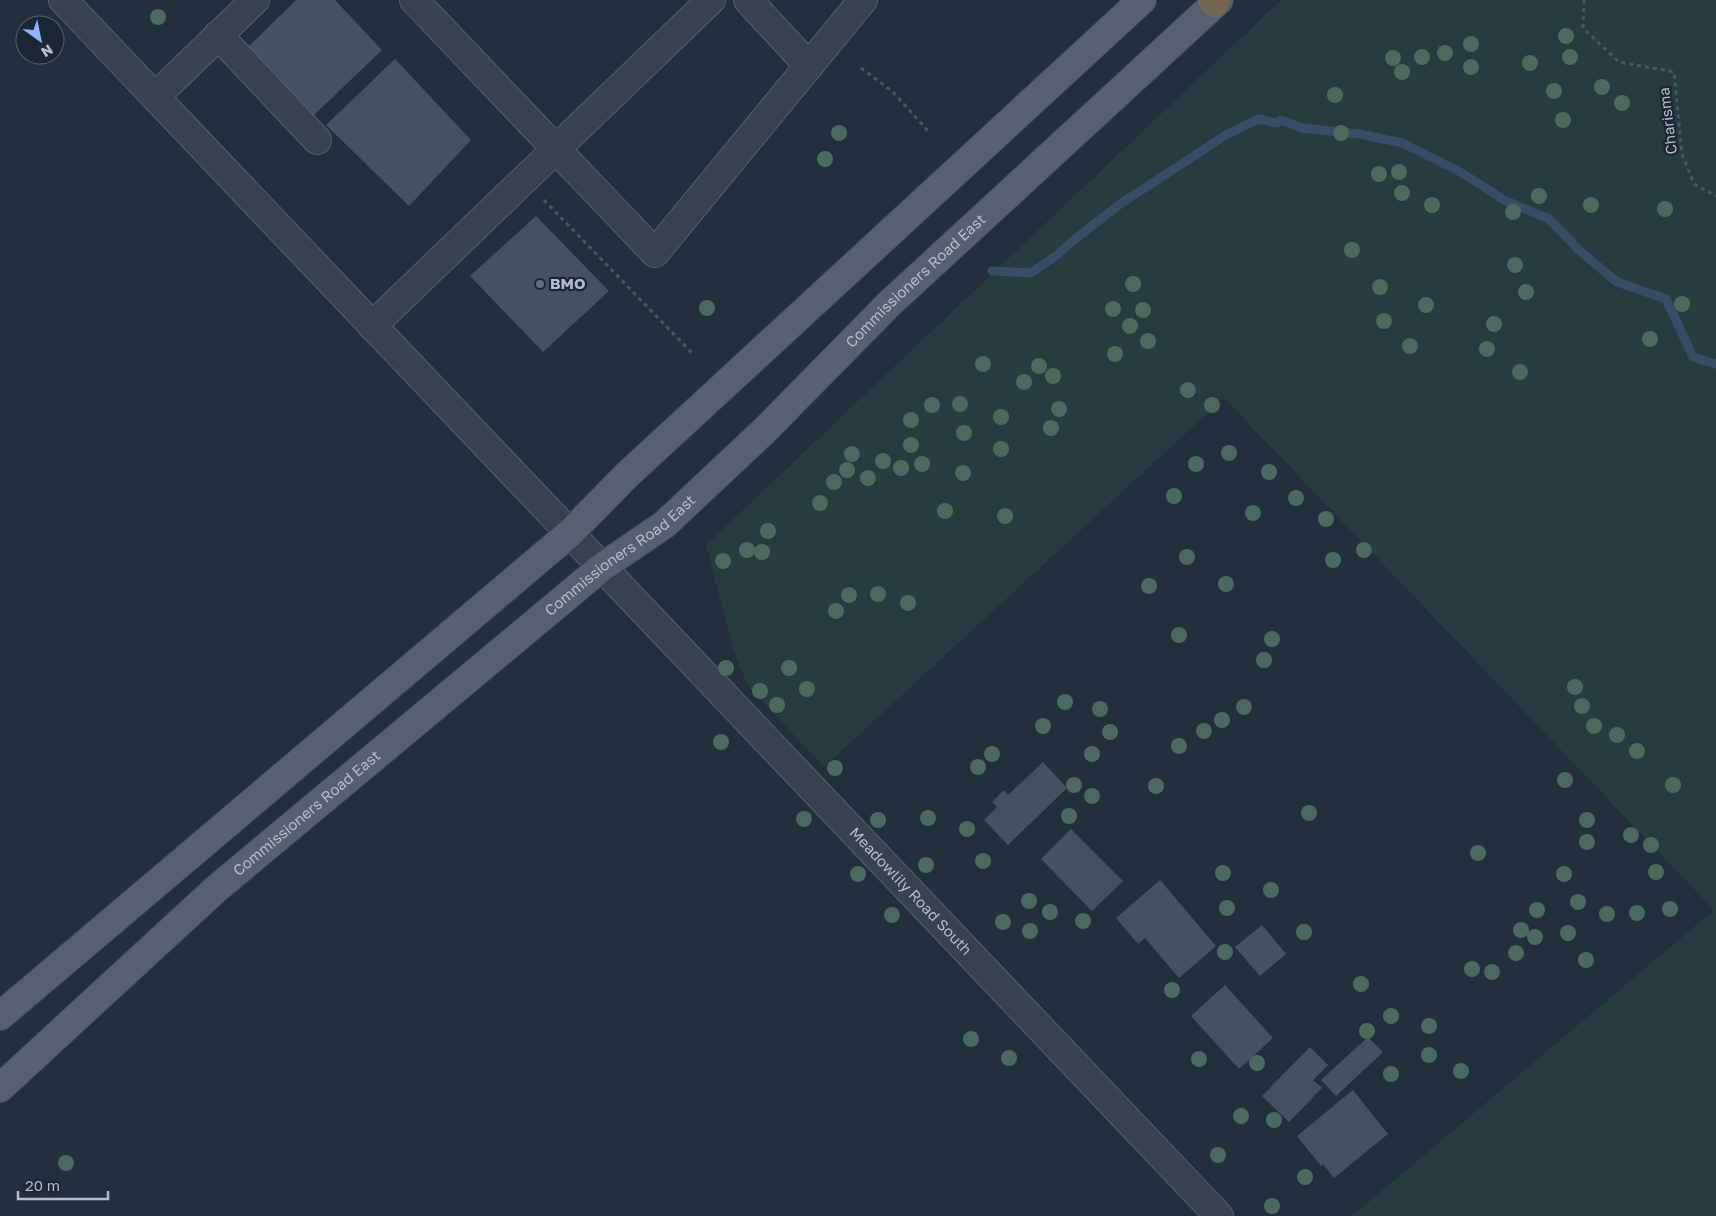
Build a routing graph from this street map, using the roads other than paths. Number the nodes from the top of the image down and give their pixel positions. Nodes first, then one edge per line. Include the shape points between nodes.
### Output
1 (62, 0) edge
2 (255, 0) edge
3 (414, 0) edge
4 (710, 0) edge
5 (748, 0) edge
6 (863, 0) edge
7 (1142, 0) edge
8 (1216, 1) edge
9 (218, 35) junction
10 (809, 66) junction
11 (155, 97) junction
12 (317, 140) dead end
13 (556, 149) junction
14 (372, 326) junction
15 (570, 533) junction
16 (602, 567) junction
17 (0, 1016) edge
18 (0, 1088) edge
19 (1219, 1216) edge

1 - 11 street, Meadowlily Road South
2 - 9 street
3 - 13 street
4 - 13 street
5 - 10 street
6 - 10 street
7 - 15 main road via 627,476
8 - 16 main road, Commissioners Road East via 889,304 764,431 672,517
9 - 11 street
9 - 12 street
10 - 13 street via 655,253
11 - 14 street, Meadowlily Road South
13 - 14 street
14 - 15 street, Meadowlily Road South
15 - 16 street, Meadowlily Road South
15 - 17 main road
16 - 18 main road, Commissioners Road East via 216,889
16 - 19 street, Meadowlily Road South

